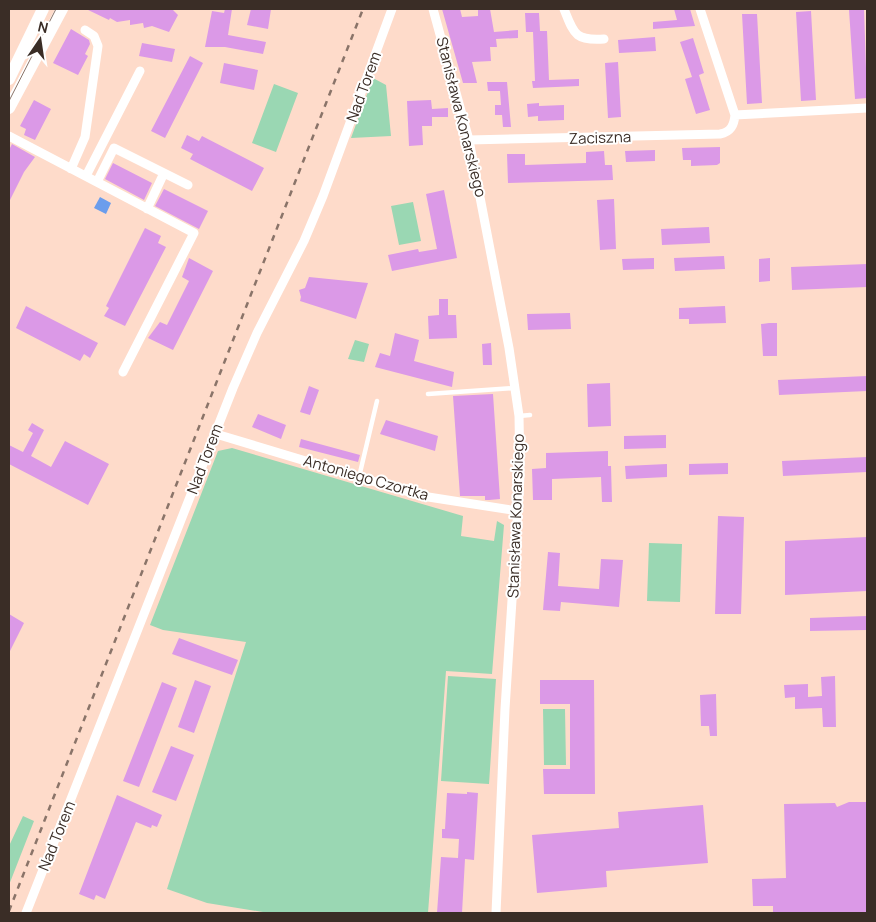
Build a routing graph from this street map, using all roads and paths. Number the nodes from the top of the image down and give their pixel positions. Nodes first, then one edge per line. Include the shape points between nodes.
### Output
1 (43, 9) edge
2 (62, 9) edge
3 (392, 9) edge
4 (433, 9) edge
5 (564, 9) edge
6 (700, 9) edge
7 (85, 30) dead end
8 (604, 39) dead end
9 (140, 71) dead end
10 (9, 79) edge
11 (9, 108) edge
12 (867, 108) edge
13 (734, 115) junction
14 (9, 136) edge
15 (469, 140) junction
16 (71, 169) junction
17 (164, 173) junction
18 (86, 176) junction
19 (97, 182) junction
20 (188, 186) dead end
21 (147, 209) junction
22 (122, 372) dead end
23 (516, 388) junction
24 (428, 394) dead end
25 (377, 401) dead end
26 (530, 415) dead end
27 (518, 416) junction
28 (216, 434) junction
29 (359, 477) junction
30 (518, 511) junction
31 (26, 913) edge
32 (496, 913) edge

1 - 10 main road
2 - 11 main road
3 - 28 street, Nad Torem via 323,196 257,333
4 - 15 street, Stanisława Konarskiego
5 - 8 street via 577,36 590,40
6 - 13 street
7 - 16 street via 94,36 98,46 85,137
9 - 18 street
12 - 13 street
13 - 15 street, Zaciszna via 730,130 720,134
14 - 16 street
15 - 23 street, Stanisława Konarskiego
16 - 18 street
17 - 19 street via 114,148
17 - 20 street
17 - 21 street
18 - 19 street
19 - 21 street
21 - 22 street via 194,233
23 - 24 lane
23 - 27 street, Stanisława Konarskiego
25 - 29 lane
26 - 27 lane
27 - 30 street, Stanisława Konarskiego
28 - 29 street, Antoniego Czortka
28 - 31 street, Nad Torem
29 - 30 street, Antoniego Czortka via 422,496
30 - 32 street, Stanisława Konarskiego

